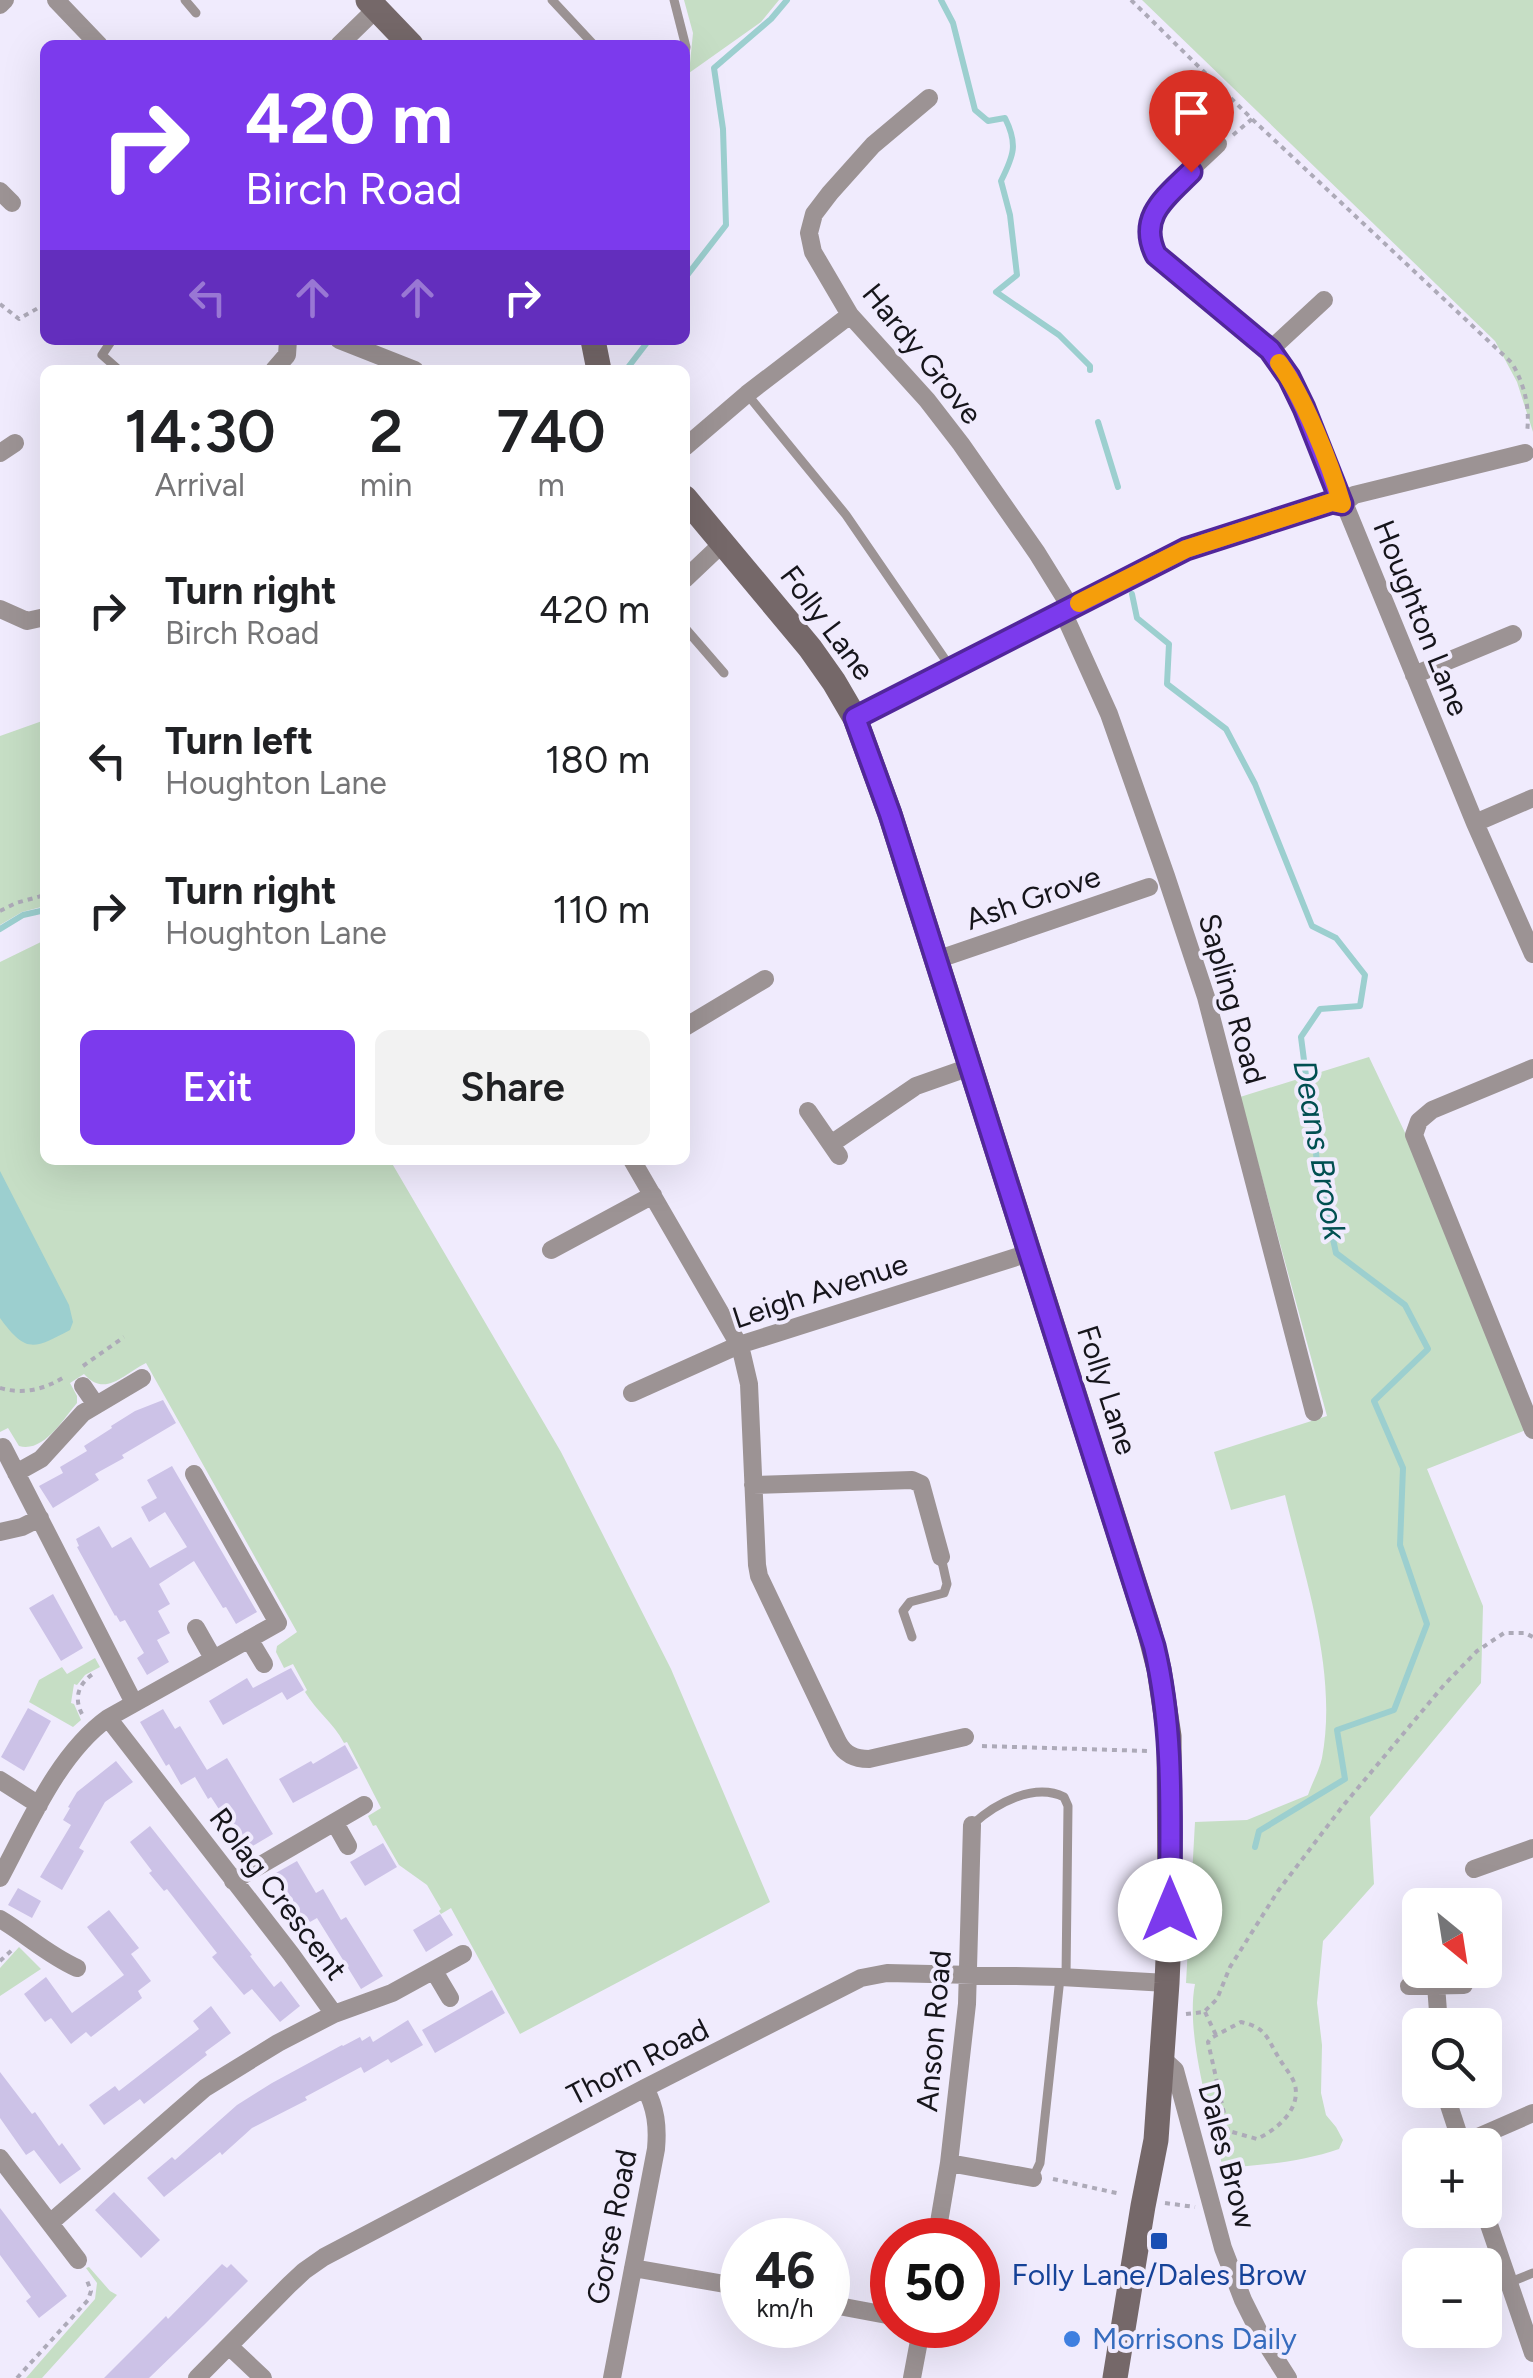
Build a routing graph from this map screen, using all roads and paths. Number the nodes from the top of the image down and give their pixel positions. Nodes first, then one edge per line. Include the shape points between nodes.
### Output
1 (56, 0) edge
2 (185, 0) edge
3 (552, 0) edge
4 (674, 0) edge
5 (1131, 0) edge
6 (372, 4) edge
7 (196, 12) dead end
8 (94, 40) edge
9 (343, 40) edge
10 (407, 40) edge
11 (589, 40) edge
12 (685, 40) edge
13 (929, 98) dead end
14 (1252, 119) junction
15 (1218, 144) joint
16 (1324, 300) dead end
17 (0, 304) edge
18 (40, 307) edge
19 (850, 315) junction
20 (109, 345) edge
21 (352, 345) edge
22 (1270, 350) junction
23 (113, 365) edge
24 (402, 365) edge
25 (747, 394) junction
26 (690, 442) edge
27 (1525, 452) joint
28 (690, 504) edge
29 (1342, 504) junction
30 (724, 543) junction
31 (690, 574) edge
32 (0, 608) edge
33 (1067, 610) junction
34 (40, 618) edge
35 (690, 634) edge
36 (1512, 634) dead end
37 (952, 670) junction
38 (724, 674) dead end
39 (1414, 675) junction
40 (855, 718) junction
41 (1533, 798) edge
42 (1475, 823) junction
43 (1149, 887) dead end
44 (40, 896) edge
45 (0, 910) edge
46 (1533, 954) edge
47 (936, 960) junction
48 (765, 979) dead end
49 (690, 1023) edge
50 (970, 1066) junction
51 (1533, 1068) edge
52 (808, 1111) dead end
53 (635, 1165) edge
54 (653, 1194) junction
55 (551, 1250) dead end
56 (1029, 1253) junction
57 (124, 1336) dead end
58 (739, 1345) junction
59 (142, 1378) dead end
60 (83, 1386) dead end
61 (0, 1388) edge
62 (632, 1392) dead end
63 (96, 1405) junction
64 (1314, 1412) dead end
65 (1533, 1430) edge
66 (2, 1447) dead end
67 (16, 1473) junction
68 (194, 1474) dead end
69 (753, 1485) junction
70 (40, 1518) junction
71 (0, 1532) edge
72 (941, 1557) joint
73 (196, 1628) dead end
74 (1533, 1636) edge
75 (912, 1637) dead end
76 (249, 1639) junction
77 (213, 1658) junction
78 (114, 1664) junction
79 (264, 1664) dead end
80 (134, 1703) junction
81 (100, 1724) junction
82 (965, 1737) joint
83 (1170, 1751) junction
84 (0, 1780) edge
85 (40, 1805) junction
86 (364, 1805) dead end
87 (335, 1823) junction
88 (972, 1825) joint
89 (348, 1846) dead end
90 (1533, 1848) edge
91 (1474, 1868) dead end
92 (0, 1878) edge
93 (233, 1881) junction
94 (0, 1920) edge
95 (463, 1954) dead end
96 (77, 1968) dead end
97 (434, 1971) junction
98 (968, 1976) junction
99 (1063, 1977) junction
100 (1167, 1984) junction
101 (450, 1998) dead end
102 (1204, 2012) junction
103 (334, 2014) junction
104 (1166, 2016) junction
105 (1216, 2035) junction
106 (1162, 2058) junction
107 (645, 2088) junction
108 (1533, 2113) edge
109 (1499, 2128) edge
110 (1228, 2132) junction
111 (1194, 2141) junction
112 (0, 2158) edge
113 (950, 2163) junction
114 (1033, 2178) junction
115 (1144, 2200) junction
116 (1213, 2210) junction
117 (940, 2218) edge
118 (50, 2223) junction
119 (1490, 2228) edge
120 (78, 2260) joint
121 (632, 2268) junction
122 (1533, 2273) edge
123 (1508, 2283) junction
124 (720, 2284) edge
125 (229, 2346) junction
126 (918, 2348) edge
127 (1533, 2353) edge
128 (17, 2378) edge
129 (197, 2378) edge
130 (263, 2378) edge
131 (612, 2378) edge
132 (912, 2378) edge
133 (1116, 2378) edge
134 (1288, 2378) edge

1 - 8 street
2 - 7 lane
3 - 11 lane
4 - 12 lane
5 - 14 path
6 - 9 street
6 - 10 main road
13 - 19 street, Hardy Grove via 873,144 814,214 813,252
14 - 15 path
14 - 27 path via 1512,363 1530,410
15 - 22 street, Houghton Lane via 1154,213 1150,241 1156,255
16 - 22 street
17 - 18 path via 19,320
19 - 25 street
19 - 33 street, Hardy Grove via 927,400 1038,553
20 - 23 lane via 102,356
21 - 24 street
22 - 29 street, Houghton Lane via 1304,408
25 - 26 street
25 - 37 lane via 846,515
27 - 29 street
28 - 30 main road, Folly Lane
29 - 33 street via 1186,549
29 - 39 street, Houghton Lane
30 - 31 street
30 - 40 main road, Folly Lane via 822,663
32 - 34 street via 26,621
33 - 37 street
33 - 64 street, Sapling Road via 1206,997
35 - 38 lane
36 - 39 street
37 - 40 street
39 - 42 street, Houghton Lane
40 - 47 main road, Folly Lane
41 - 42 street
42 - 46 street, Houghton Lane
43 - 47 street, Ash Grove
44 - 45 path
47 - 50 main road, Folly Lane
48 - 49 street
50 - 52 street via 916,1086 835,1150
50 - 56 main road, Folly Lane
51 - 65 street via 1432,1110 1414,1135
53 - 54 street
54 - 55 street
54 - 58 street
56 - 58 street, Leigh Avenue
56 - 83 main road, Folly Lane via 1148,1626
57 - 61 path via 58,1382 28,1392
58 - 62 street, Leigh Avenue
58 - 69 street via 749,1384
59 - 63 street
60 - 63 street
63 - 67 street via 41,1459
66 - 67 street
67 - 70 street
68 - 76 street via 278,1623
69 - 72 street via 912,1480 921,1484
69 - 82 street via 760,1576 842,1750 869,1759
70 - 71 street
70 - 78 street
72 - 75 lane via 944,1592 910,1602 904,1611
73 - 77 street
74 - 102 path via 1504,1633 1444,1685 1278,1891
76 - 77 street
76 - 79 street
77 - 80 street
78 - 80 street
78 - 81 path via 89,1676 77,1698 78,1707
80 - 81 street
81 - 85 street via 75,1748
81 - 93 street, Rolag Crescent
82 - 83 path via 981,1746
83 - 100 main road, Folly Lane
84 - 85 street
85 - 92 street
86 - 87 street
87 - 89 street
87 - 93 street
88 - 98 street, Anson Road
88 - 99 lane via 1023,1794 1064,1797
90 - 91 street
93 - 103 street, Rolag Crescent
94 - 96 street
95 - 97 street
97 - 101 street
97 - 103 street
98 - 99 street, Thorn Road
98 - 107 street, Thorn Road via 861,1978
98 - 113 street, Anson Road
99 - 100 street, Thorn Road
99 - 114 lane
100 - 104 main road, Folly Lane
102 - 104 path
102 - 105 path
103 - 118 street, Rolag Crescent via 205,2088
104 - 106 main road, Folly Lane
105 - 110 path via 1208,2046
105 - 110 path via 1241,2022 1261,2029 1294,2082 1295,2102 1269,2134 1257,2140
106 - 111 street, Dales Brow via 1175,2070
106 - 115 main road, Folly Lane
107 - 121 street, Gorse Road via 656,2140
107 - 125 street, Thorn Road via 312,2264
108 - 109 street
110 - 111 path
111 - 116 street, Dales Brow
112 - 118 street
113 - 114 street
113 - 117 street, Anson Road
114 - 115 path
115 - 116 path
115 - 133 main road, Folly Lane
116 - 134 street, Dales Brow via 1243,2300
118 - 120 street
119 - 123 street
120 - 128 path via 90,2286 88,2300
121 - 124 street
121 - 131 street, Gorse Road
122 - 123 lane
123 - 127 street
125 - 129 street, Thorn Road
125 - 130 street
126 - 132 street

